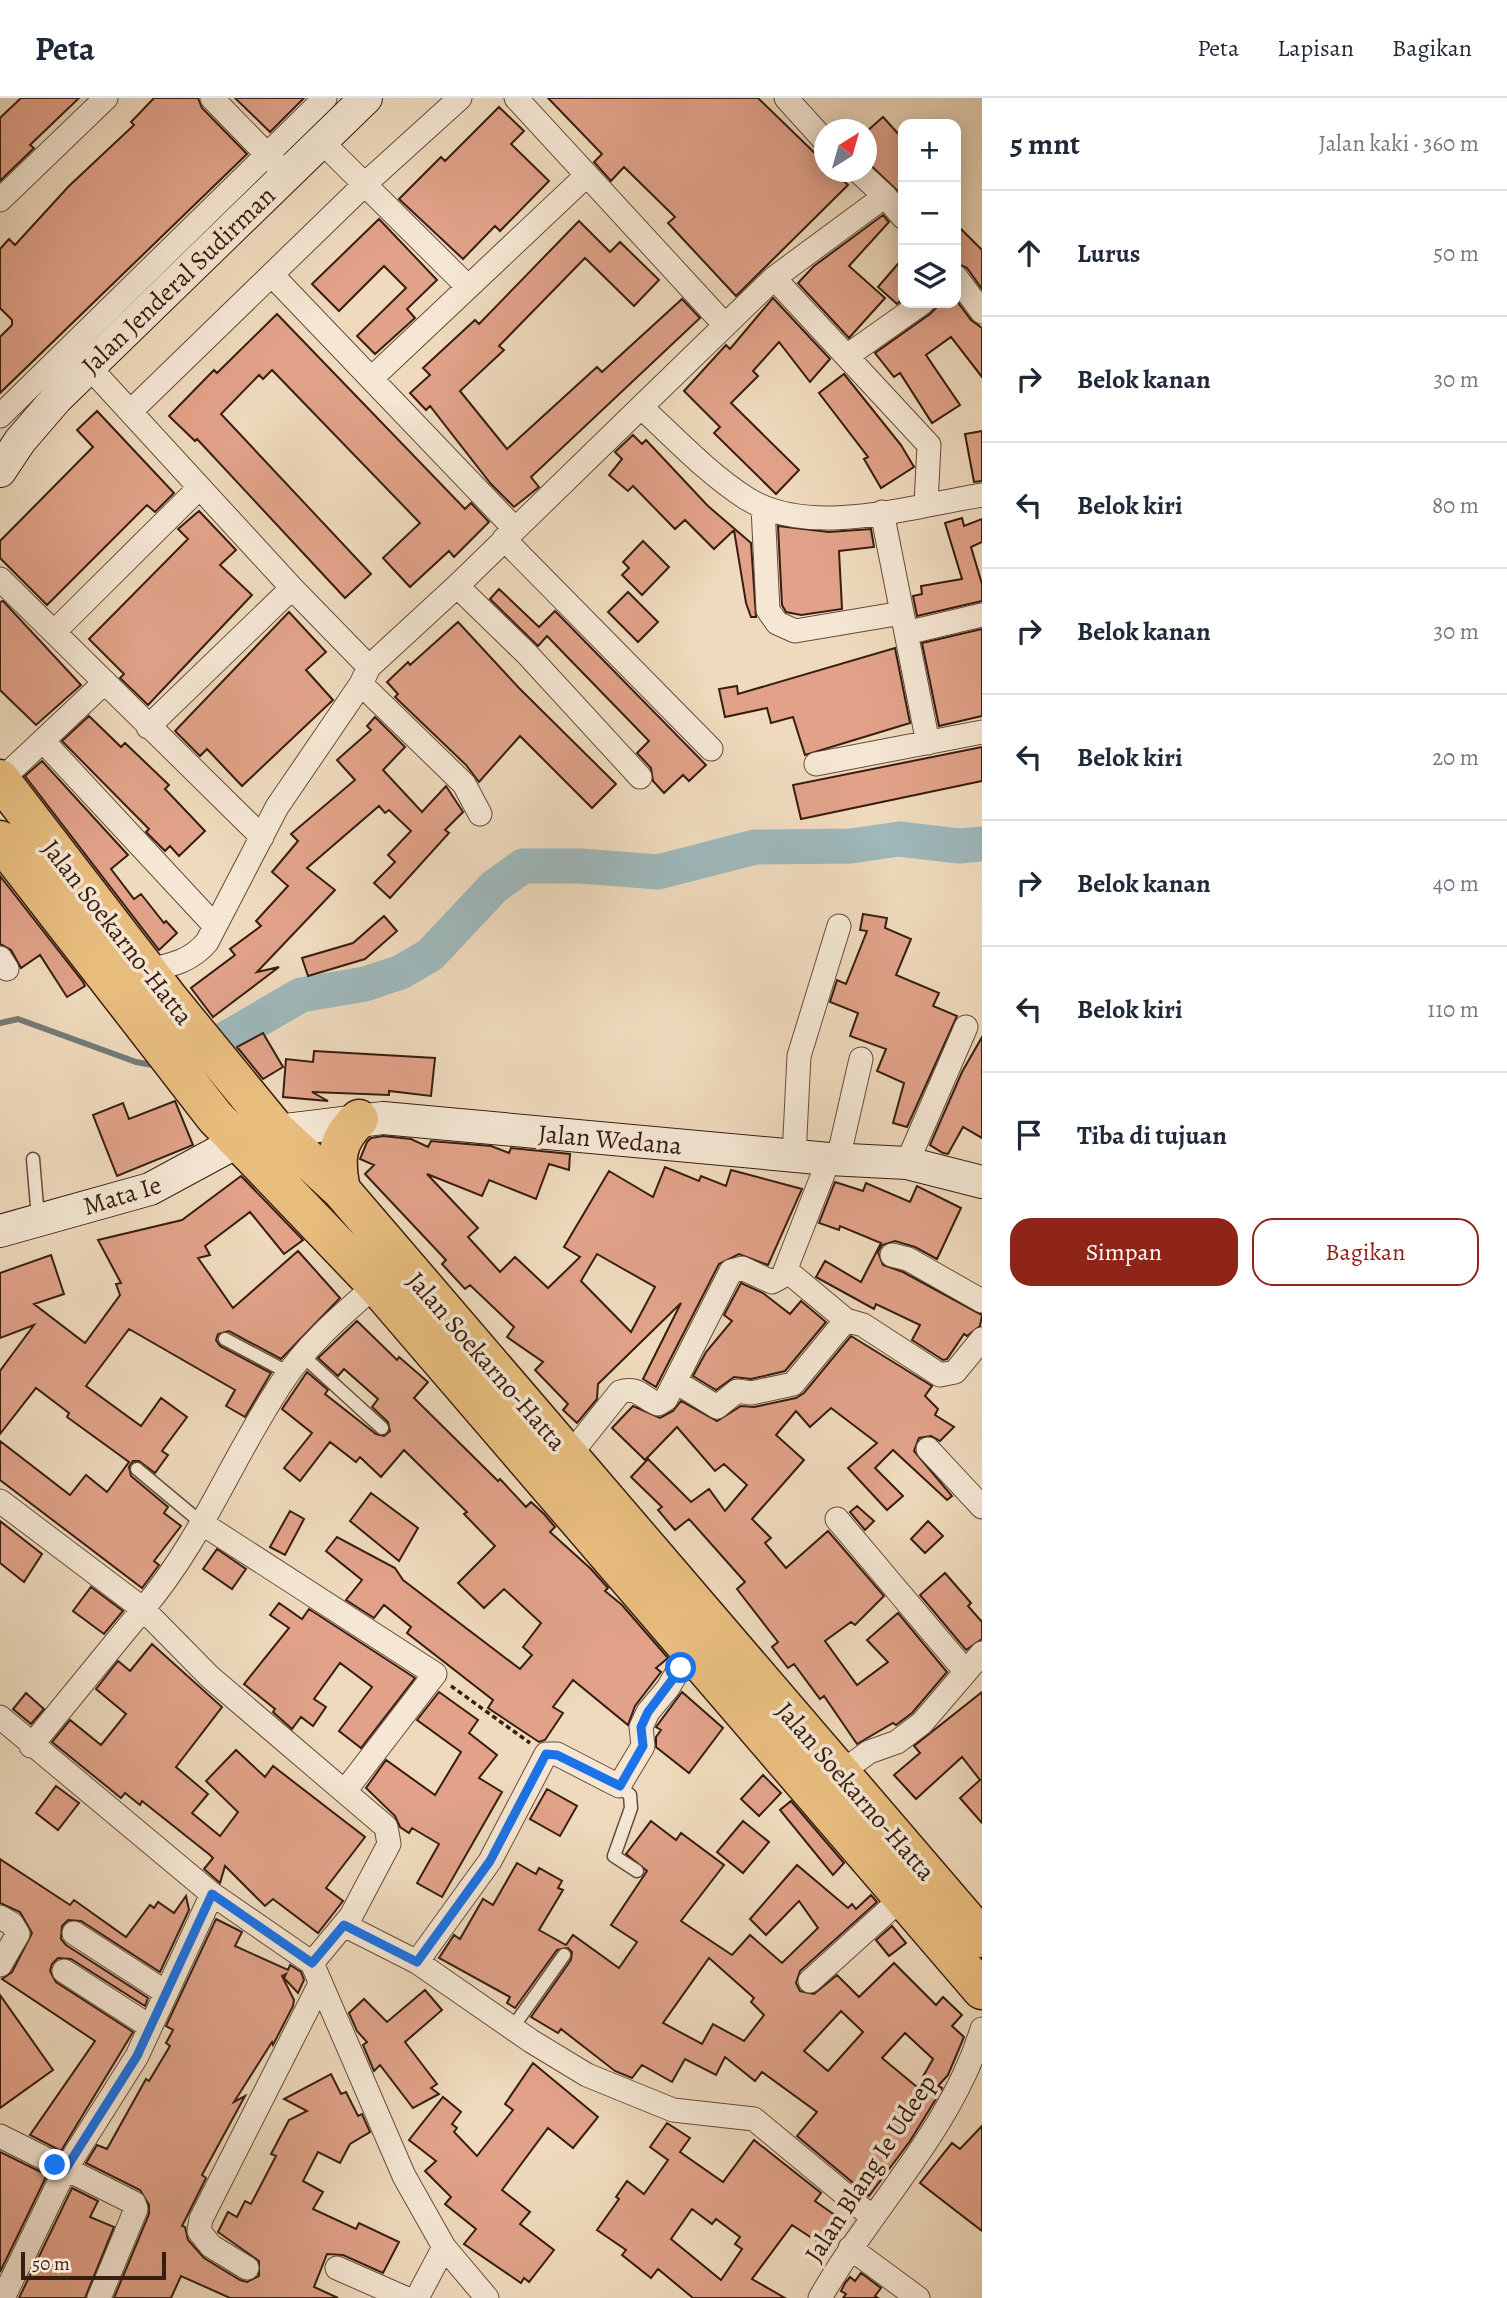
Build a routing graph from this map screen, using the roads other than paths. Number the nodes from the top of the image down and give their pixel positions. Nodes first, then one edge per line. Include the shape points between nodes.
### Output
1 (106, 98) edge
2 (212, 98) edge
3 (325, 98) edge
4 (366, 98) edge
5 (460, 98) edge
6 (516, 98) edge
7 (786, 98) edge
8 (814, 129) edge
9 (322, 142) junction
10 (277, 165) junction
11 (587, 175) junction
12 (870, 182) edge
13 (365, 184) junction
14 (885, 196) junction
15 (0, 200) edge
16 (898, 211) edge
17 (272, 275) junction
18 (774, 278) junction
19 (961, 285) edge
20 (467, 287) junction
21 (915, 308) edge
22 (982, 312) edge
23 (724, 324) junction
24 (847, 356) junction
25 (80, 357) junction
26 (372, 378) junction
27 (641, 407) junction
28 (131, 411) junction
29 (0, 416) edge
30 (0, 471) edge
31 (199, 488) junction
32 (982, 495) edge
33 (926, 504) junction
34 (763, 507) junction
35 (882, 512) junction
36 (510, 534) junction
37 (0, 579) edge
38 (457, 586) junction
39 (292, 588) junction
40 (982, 615) edge
41 (904, 623) junction
42 (54, 632) junction
43 (365, 675) junction
44 (104, 682) junction
45 (148, 727) junction
46 (982, 732) edge
47 (44, 742) junction
48 (928, 743) junction
49 (711, 749) dead end
50 (816, 764) dead end
51 (640, 777) dead end
52 (1, 780) edge
53 (480, 814) dead end
54 (262, 837) junction
55 (0, 840) edge
56 (215, 926) junction
57 (839, 926) dead end
58 (159, 985) junction
59 (966, 1027) dead end
60 (860, 1059) dead end
61 (208, 1076) junction
62 (359, 1119) junction
63 (277, 1131) junction
64 (237, 1142) junction
65 (794, 1156) junction
66 (33, 1159) dead end
67 (834, 1159) junction
68 (907, 1163) junction
69 (982, 1182) edge
70 (341, 1190) junction
71 (38, 1220) junction
72 (0, 1231) edge
73 (892, 1255) dead end
74 (787, 1271) junction
75 (376, 1285) junction
76 (982, 1301) edge
77 (846, 1321) junction
78 (225, 1339) dead end
79 (982, 1339) edge
80 (296, 1365) junction
81 (677, 1382) junction
82 (382, 1429) dead end
83 (928, 1449) dead end
84 (569, 1456) junction
85 (137, 1469) dead end
86 (0, 1502) edge
87 (982, 1507) edge
88 (837, 1519) dead end
89 (203, 1524) junction
90 (143, 1609) junction
91 (690, 1650) junction
92 (982, 1653) edge
93 (966, 1672) junction
94 (0, 1717) edge
95 (31, 1746) junction
96 (840, 1773) junction
97 (620, 1786) junction
98 (345, 1791) junction
99 (637, 1871) dead end
100 (212, 1894) junction
101 (902, 1898) junction
102 (0, 1917) edge
103 (344, 1925) junction
104 (74, 1933) dead end
105 (982, 1938) edge
106 (564, 1955) dead end
107 (417, 1962) junction
108 (0, 1965) edge
109 (64, 1971) dead end
110 (316, 1973) junction
111 (810, 1981) dead end
112 (982, 1990) edge
113 (165, 1992) junction
114 (149, 2026) junction
115 (513, 2027) junction
116 (982, 2029) edge
117 (0, 2136) edge
118 (65, 2170) junction
119 (871, 2216) junction
120 (444, 2247) junction
121 (850, 2248) junction
122 (247, 2268) dead end
123 (337, 2268) dead end
124 (3, 2298) edge
125 (99, 2298) edge
126 (405, 2298) edge
127 (417, 2298) edge
128 (487, 2298) edge
129 (820, 2298) edge
130 (918, 2298) edge

1 - 15 street
2 - 10 street
3 - 10 street
4 - 9 street, Jalan Jenderal Sudirman
5 - 13 street
6 - 11 street
7 - 8 street
9 - 10 street, Jalan Jenderal Sudirman
9 - 13 street
10 - 25 street, Jalan Jenderal Sudirman
11 - 20 street
11 - 23 street
12 - 14 street
13 - 17 street
13 - 20 street
14 - 16 street
14 - 18 street
17 - 26 street
17 - 28 street
18 - 23 street
18 - 24 street
19 - 22 street
20 - 26 street
21 - 24 street
23 - 27 street
24 - 33 street via 929,445
25 - 28 street
25 - 29 street
25 - 30 street, Jalan Jenderal Sudirman via 57,398
26 - 36 street
27 - 34 street via 723,482
27 - 36 street
28 - 31 street
31 - 39 street
31 - 42 street
32 - 33 street
33 - 35 street
34 - 35 street via 804,518
34 - 41 street via 768,610 777,623 795,631
35 - 41 street
36 - 38 street
36 - 49 street
37 - 42 street
38 - 43 street
38 - 51 street via 527,654
39 - 43 street
39 - 45 street
40 - 41 street
41 - 48 street
42 - 44 street
43 - 53 street via 464,784
43 - 54 street
44 - 45 street
44 - 47 street
45 - 54 street
46 - 48 street
47 - 52 street
47 - 56 street
48 - 50 street
52 - 58 highway, Jalan Soekarno-Hatta
54 - 56 street
55 - 61 highway, Jalan Soekarno-Hatta via 130,1006
56 - 58 street via 197,954 179,964
57 - 65 street via 799,1056
58 - 61 highway, Jalan Soekarno-Hatta
59 - 68 street
60 - 67 street
61 - 63 highway, Jalan Soekarno-Hatta via 256,1101
61 - 64 highway, Jalan Soekarno-Hatta
62 - 63 street, Jalan Wedana
62 - 65 street, Jalan Wedana
62 - 70 highway via 346,1132 335,1159
63 - 64 street, Jalan Wedana
63 - 70 highway, Jalan Soekarno-Hatta
64 - 71 street, Mata Ie via 150,1189
64 - 75 highway, Jalan Soekarno-Hatta
65 - 67 street, Jalan Wedana
66 - 71 lane
67 - 68 street, Jalan Wedana
67 - 74 street
68 - 69 street, Jalan Wedana
70 - 84 highway, Jalan Soekarno-Hatta
71 - 72 street, Mata Ie
73 - 76 street via 908,1259
74 - 77 street
74 - 81 street via 772,1282 742,1268 731,1271
75 - 80 street
75 - 91 highway, Jalan Soekarno-Hatta
77 - 79 street via 863,1325 940,1376 955,1372
77 - 81 street via 793,1384 751,1393 737,1391 717,1407
78 - 80 lane
80 - 82 lane
80 - 89 street
81 - 84 street via 658,1404 639,1391 620,1392
83 - 87 street
84 - 96 highway, Jalan Soekarno-Hatta
85 - 89 lane
86 - 90 street
88 - 93 street
89 - 90 street
89 - 98 street via 435,1674
90 - 95 street
90 - 98 street via 210,1677
91 - 97 street via 648,1712 641,1727 643,1746
91 - 101 highway, Jalan Soekarno-Hatta
92 - 93 street
93 - 96 street via 906,1736 869,1752
94 - 95 street
95 - 100 street
96 - 105 highway, Jalan Soekarno-Hatta
97 - 99 lane via 630,1795 631,1808 614,1856
97 - 107 street via 546,1754 490,1861
98 - 103 street via 386,1827 389,1844
100 - 110 street
100 - 113 street
101 - 111 street
101 - 112 highway, Jalan Soekarno-Hatta
102 - 108 street via 18,1934
103 - 107 street
103 - 110 street
104 - 113 street
106 - 115 lane
107 - 115 street
109 - 114 street
110 - 120 street via 404,2176
110 - 122 street via 201,2219 199,2231 211,2246
113 - 114 street
114 - 118 street via 137,2056
115 - 119 street via 579,2070 630,2094 673,2110 754,2119
116 - 119 street, Jalan Blang Ie Udeep via 935,2128
117 - 118 street
118 - 124 street
118 - 125 street via 132,2200 136,2209
119 - 121 street, Jalan Blang Ie Udeep
120 - 127 street
120 - 128 street
121 - 129 street, Jalan Blang Ie Udeep
121 - 130 street
123 - 126 street

